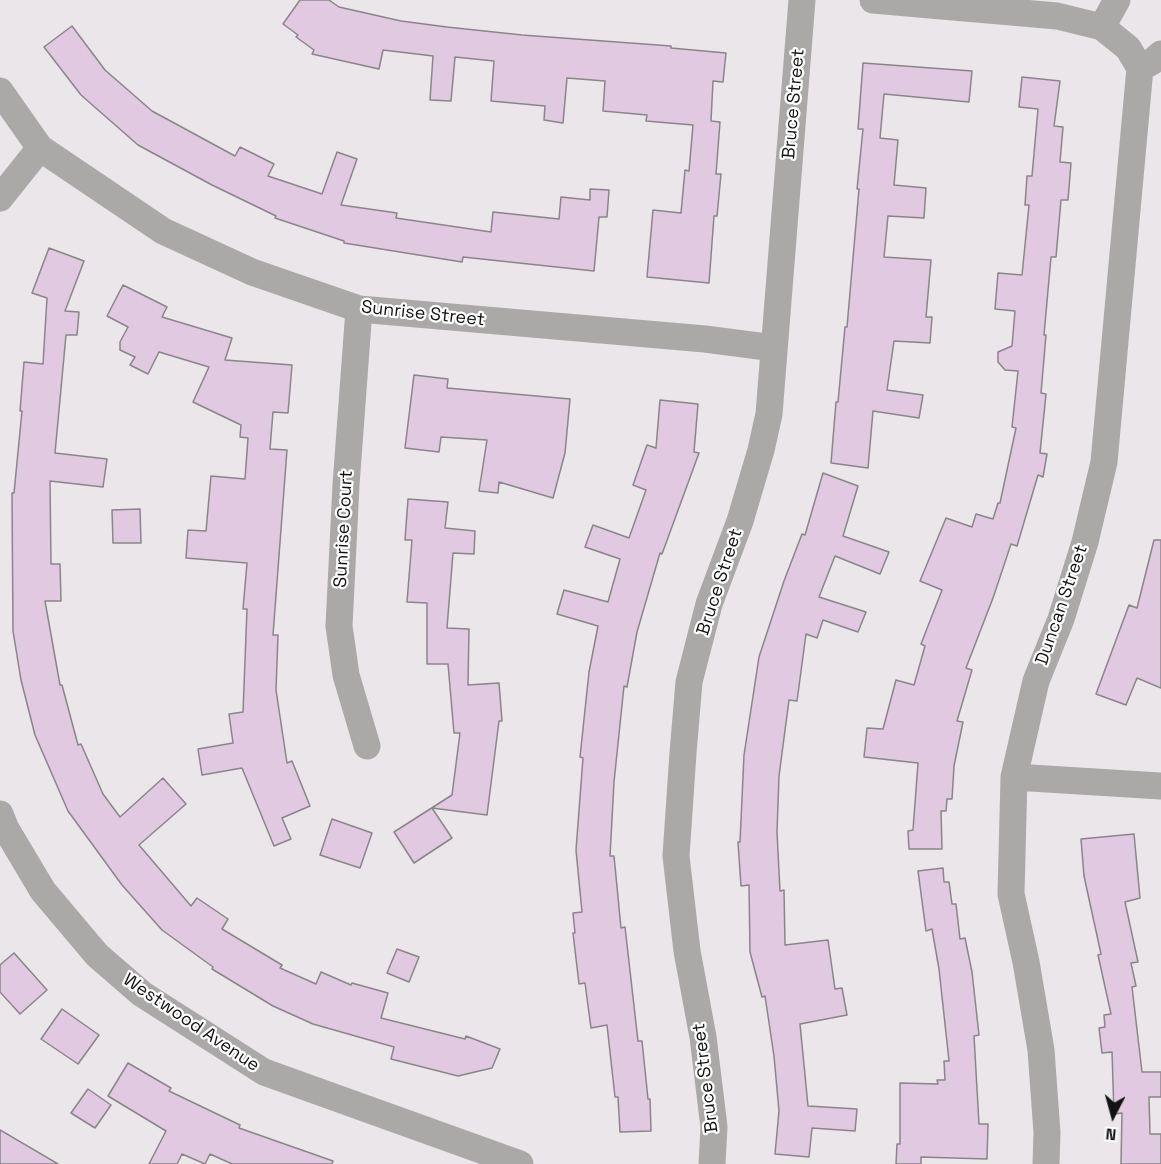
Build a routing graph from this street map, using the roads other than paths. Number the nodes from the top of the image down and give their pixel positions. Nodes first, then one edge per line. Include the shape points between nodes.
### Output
1 (802, 0) edge
2 (873, 0) edge
3 (1117, 0) edge
4 (1102, 27) junction
5 (1143, 56) edge
6 (0, 91) edge
7 (40, 148) junction
8 (0, 198) edge
9 (359, 309) junction
10 (774, 348) junction
11 (368, 746) dead end
12 (1014, 777) junction
13 (1161, 786) edge
14 (0, 814) edge
15 (520, 1164) edge
16 (712, 1164) edge
17 (1046, 1164) edge

1 - 10 street, Bruce Street
2 - 4 street via 1056,16
3 - 4 street
4 - 5 street
5 - 12 street, Duncan Street via 1104,462 1061,620 1036,681
6 - 7 street
7 - 8 street
7 - 9 street, Sunrise Street via 163,231 252,272
9 - 10 street, Sunrise Street
9 - 11 street, Sunrise Court via 339,626 345,675
10 - 16 street, Bruce Street via 769,414 761,450 709,604 689,682 682,753 676,856 714,1127
12 - 13 street
12 - 17 street, Duncan Street via 1011,894 1041,1050
14 - 15 street, Westwood Avenue via 43,891 97,955 142,994 264,1072

